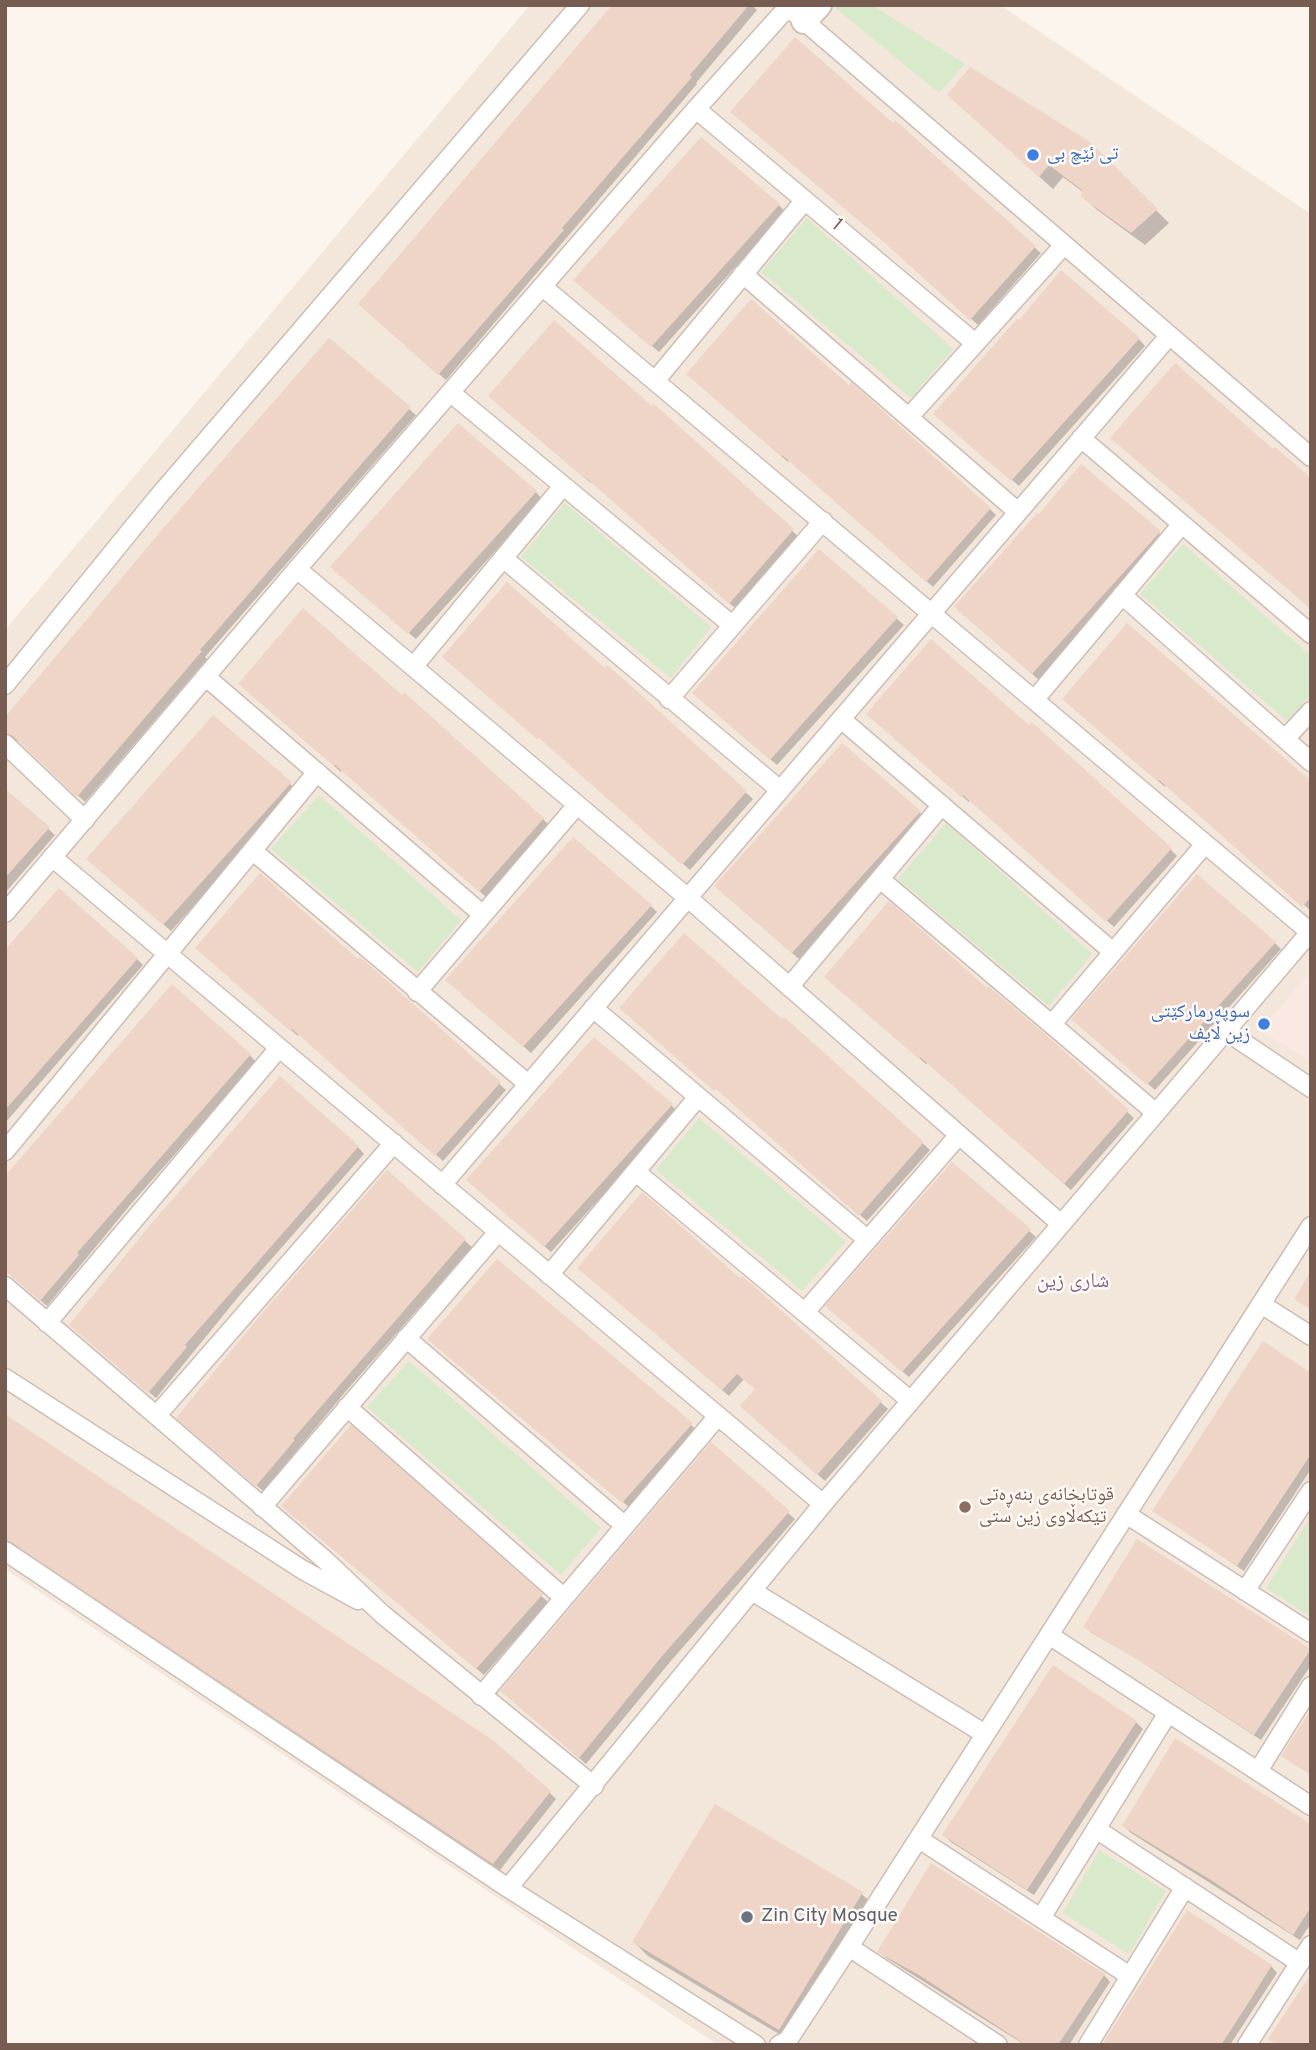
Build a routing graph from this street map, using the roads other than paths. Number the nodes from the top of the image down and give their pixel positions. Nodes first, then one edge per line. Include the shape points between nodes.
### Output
1 (580, 5) edge
2 (800, 9) edge
3 (696, 109) junction
4 (805, 200) junction
5 (1064, 245) junction
6 (743, 274) junction
7 (543, 287) junction
8 (1169, 336) junction
9 (975, 343) junction
10 (655, 381) junction
11 (451, 393) junction
12 (909, 417) junction
13 (1082, 439) junction
14 (1311, 457) edge
15 (562, 486) junction
16 (1018, 512) junction
17 (822, 521) junction
18 (1182, 524) junction
19 (503, 558) junction
20 (297, 569) junction
21 (1122, 595) junction
22 (932, 613) junction
23 (732, 625) junction
24 (1311, 634) edge
25 (413, 667) junction
26 (206, 677) junction
27 (5, 685) edge
28 (669, 699) junction
29 (1035, 699) junction
30 (1311, 711) edge
31 (841, 719) junction
32 (1285, 739) junction
33 (5, 744) edge
34 (1311, 762) edge
35 (317, 772) junction
36 (780, 790) junction
37 (578, 805) junction
38 (942, 805) junction
39 (85, 820) junction
40 (1205, 844) junction
41 (253, 851) junction
42 (52, 857) junction
43 (880, 879) junction
44 (688, 898) junction
45 (5, 913) edge
46 (484, 915) junction
47 (1310, 932) edge
48 (1114, 952) junction
49 (169, 955) junction
50 (789, 987) junction
51 (417, 992) junction
52 (593, 1008) junction
53 (1052, 1024) junction
54 (1226, 1031) junction
55 (279, 1048) junction
56 (528, 1084) junction
57 (1311, 1088) edge
58 (698, 1097) junction
59 (1156, 1113) junction
60 (960, 1135) junction
61 (394, 1143) junction
62 (5, 1151) edge
63 (636, 1171) junction
64 (442, 1185) junction
65 (1061, 1224) junction
66 (1311, 1226) edge
67 (498, 1231) junction
68 (867, 1240) junction
69 (550, 1275) junction
70 (5, 1286) edge
71 (1261, 1304) junction
72 (805, 1312) junction
73 (47, 1324) junction
74 (1311, 1336) edge
75 (406, 1338) junction
76 (5, 1378) edge
77 (911, 1401) junction
78 (347, 1407) junction
79 (157, 1415) junction
80 (718, 1416) junction
81 (1308, 1500) edge
82 (823, 1504) junction
83 (262, 1507) junction
84 (1126, 1514) junction
85 (624, 1525) junction
86 (5, 1551) edge
87 (752, 1591) junction
88 (1245, 1591) junction
89 (564, 1597) junction
90 (382, 1614) junction
91 (1311, 1633) edge
92 (1049, 1635) junction
93 (1311, 1686) edge
94 (481, 1696) junction
95 (1168, 1713) junction
96 (985, 1734) junction
97 (1258, 1771) junction
98 (594, 1786) junction
99 (1311, 1806) edge
100 (1096, 1829) junction
101 (919, 1839) junction
102 (1185, 1887) junction
103 (508, 1888) junction
104 (1041, 1918) junction
105 (1311, 1945) edge
106 (849, 1947) junction
107 (1300, 1963) junction
108 (1130, 1976) junction
109 (756, 2045) edge
110 (779, 2045) edge
111 (998, 2045) edge
112 (1088, 2045) edge
113 (1247, 2045) edge

1 - 27 street via 157,498
2 - 3 street
2 - 5 street
3 - 4 street, 1
3 - 7 street
4 - 6 street
4 - 9 street, 1
5 - 8 street
5 - 9 street
6 - 10 street
6 - 12 street
7 - 10 street
7 - 11 street
8 - 13 street
8 - 14 street
9 - 12 street
10 - 17 street
11 - 15 street
11 - 20 street
12 - 16 street
13 - 16 street
13 - 18 street
15 - 19 street
15 - 23 street
16 - 22 street
17 - 22 street
17 - 23 street
18 - 21 street
18 - 24 street
19 - 25 street
19 - 28 street
20 - 25 street
20 - 26 street
21 - 29 street
21 - 32 street
22 - 29 street
22 - 31 street
23 - 28 street
25 - 37 street
26 - 35 street
26 - 39 street
28 - 36 street
29 - 40 street
30 - 32 street
31 - 36 street
31 - 38 street
32 - 34 street
33 - 39 street
35 - 41 street
35 - 46 street
36 - 44 street
37 - 44 street
37 - 46 street
38 - 43 street
38 - 48 street
39 - 42 street
40 - 47 street
40 - 48 street
41 - 49 street
41 - 51 street
42 - 45 street
42 - 49 street
43 - 50 street
43 - 53 street
44 - 50 street
44 - 52 street
46 - 51 street
47 - 54 street
48 - 53 street
49 - 55 street
49 - 62 street
50 - 60 street
51 - 56 street
52 - 56 street
52 - 58 street
53 - 59 street
54 - 57 street
54 - 59 street
55 - 61 street
55 - 73 street
56 - 64 street
58 - 63 street
58 - 68 street
59 - 65 street
60 - 65 street
60 - 68 street
61 - 64 street
61 - 79 street
63 - 69 street
63 - 72 street
64 - 67 street
65 - 77 street
66 - 71 street
67 - 69 street
67 - 75 street
68 - 72 street
69 - 80 street
70 - 73 street
71 - 74 street
71 - 84 street
72 - 77 street
73 - 79 street
75 - 78 street
75 - 85 street
76 - 90 street via 303,1570
77 - 82 street
78 - 83 street
78 - 89 street
79 - 83 street
80 - 82 street
80 - 85 street
81 - 88 street
82 - 87 street
83 - 90 street
84 - 88 street
84 - 92 street
85 - 89 street
86 - 103 street
87 - 96 street
87 - 98 street
88 - 91 street
89 - 94 street
90 - 94 street
92 - 95 street
92 - 96 street
93 - 97 street
94 - 98 street
95 - 97 street
95 - 100 street
96 - 101 street
97 - 99 street
98 - 103 street
100 - 102 street
100 - 104 street
101 - 104 street
101 - 106 street
102 - 107 street
102 - 108 street
103 - 109 street
104 - 108 street
105 - 107 street
106 - 110 street via 788,2039
106 - 111 street
107 - 113 street
108 - 112 street

